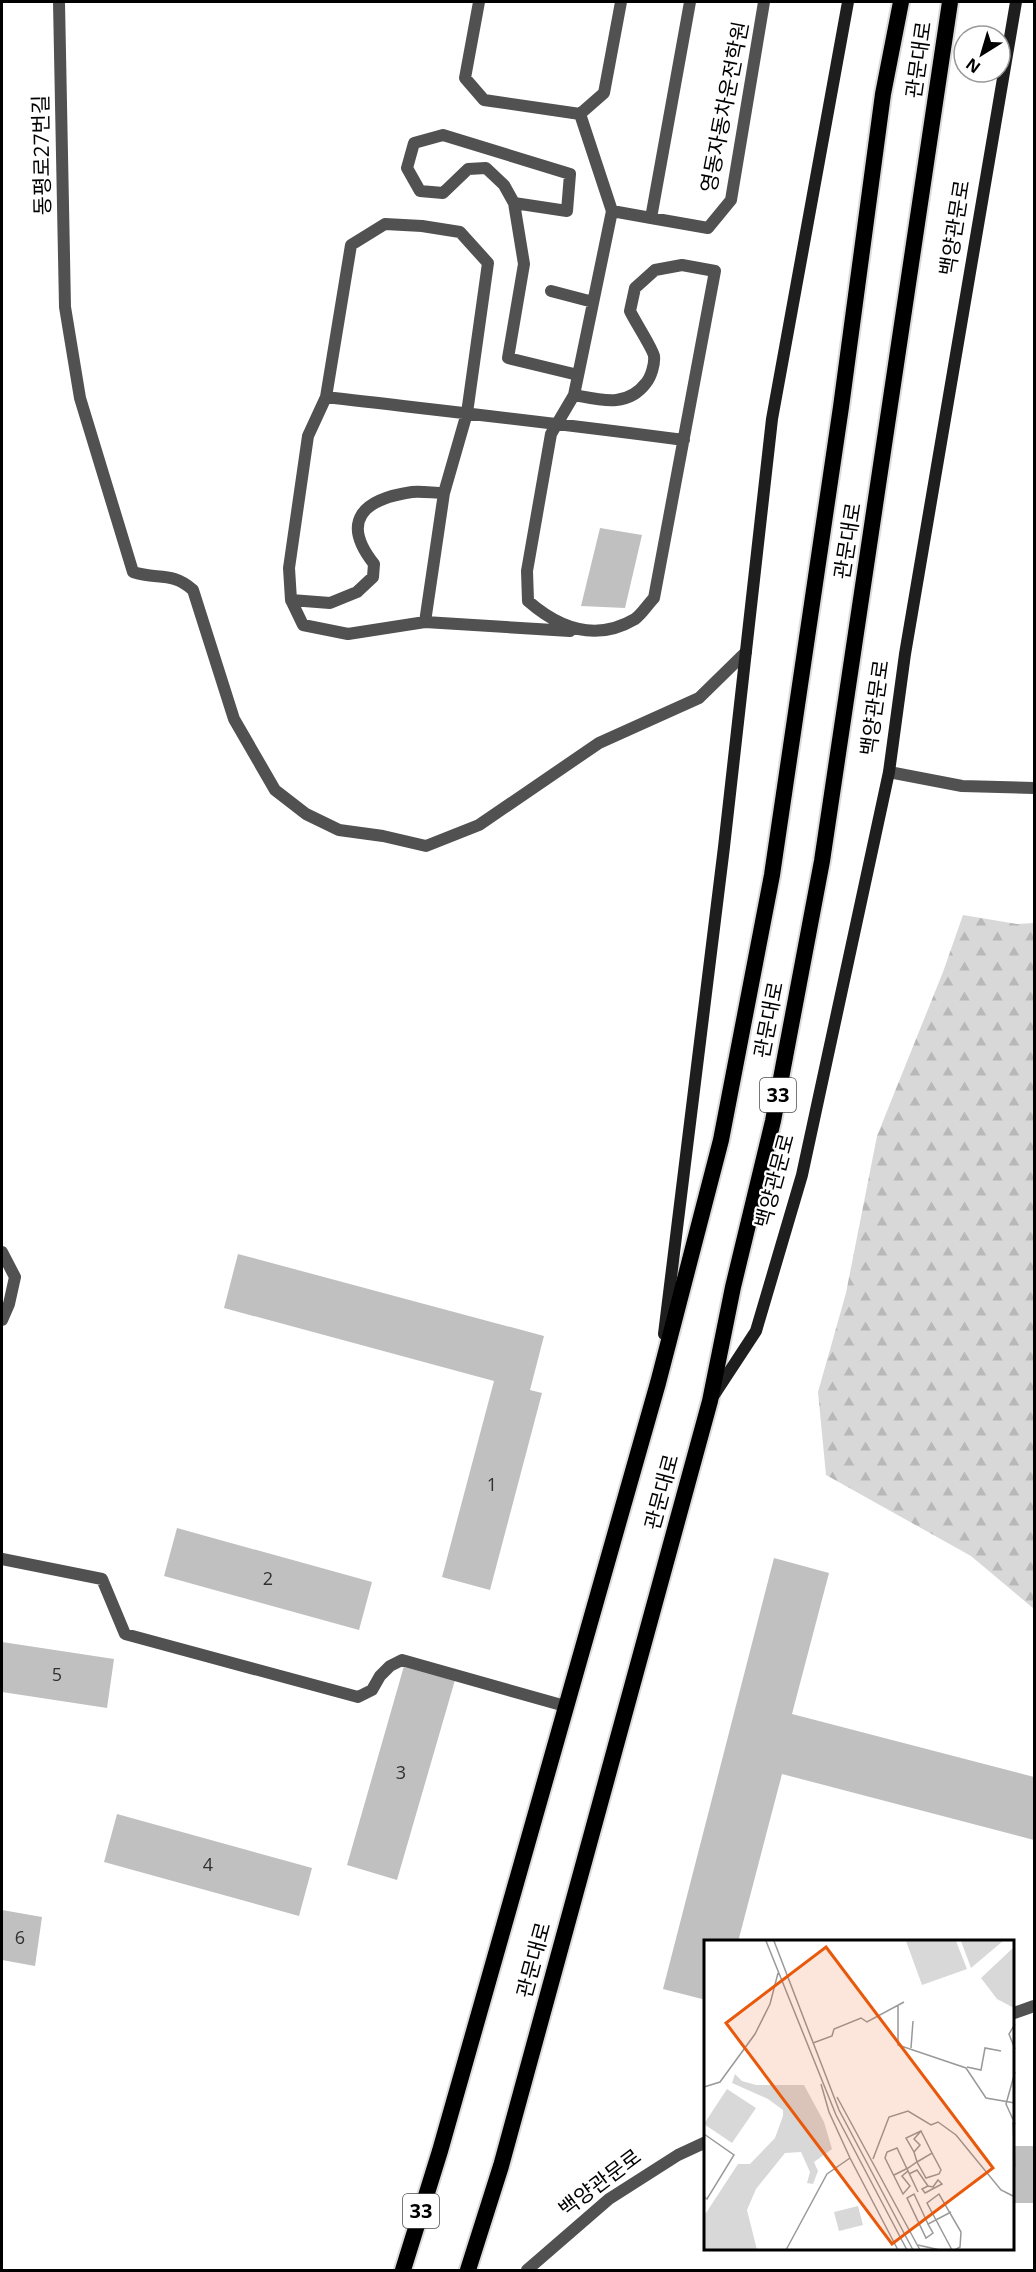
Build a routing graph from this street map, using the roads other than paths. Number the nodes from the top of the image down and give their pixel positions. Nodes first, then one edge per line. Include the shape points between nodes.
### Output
1 (59, 2) edge
2 (479, 2) edge
3 (621, 2) edge
4 (690, 2) edge
5 (764, 2) edge
6 (848, 2) edge
7 (901, 2) edge
8 (950, 2) edge
9 (1016, 2) edge
10 (580, 114) junction
11 (514, 203) junction
12 (612, 211) junction
13 (651, 218) junction
14 (551, 291) dead end
15 (593, 302) junction
16 (578, 375) junction
17 (574, 395) junction
18 (326, 398) junction
19 (467, 413) junction
20 (557, 423) junction
21 (684, 440) junction
22 (444, 493) junction
23 (291, 600) junction
24 (425, 622) junction
25 (578, 631) junction
26 (746, 652) junction
27 (889, 772) junction
28 (1035, 788) edge
29 (2, 1252) edge
30 (2, 1320) edge
31 (658, 1383) junction
32 (710, 1401) junction
33 (2, 1559) edge
34 (566, 1706) junction
35 (1035, 2006) edge
36 (1015, 2013) edge
37 (704, 2143) edge
38 (403, 2271) edge
39 (468, 2271) edge
40 (527, 2271) edge

1 - 26 street, 동평로27번길 via 65,307 80,398 133,572 177,578 193,590 234,719 275,790 306,813 339,830 426,846 479,825 599,743 699,698
2 - 10 street via 465,78 484,100
3 - 10 street via 604,93
4 - 13 street
5 - 13 street, 영동자동차운전학원 via 731,200 708,228
6 - 26 main road via 772,419
7 - 31 highway, 관문대로 / 33 via 883,94 772,875 721,1140
8 - 32 highway, 관문대로 / 33 via 822,861 773,1121
9 - 27 main road, 백양관문로 via 905,654
10 - 12 street
11 - 11 street via 567,211 570,174 443,135 414,143 407,168 420,191 443,193 468,169 486,168 504,185
11 - 16 street via 524,264 508,358
12 - 13 street, 영동자동차운전학원
12 - 15 street
14 - 15 street
15 - 16 street
16 - 17 street
17 - 20 street
17 - 21 street via 622,400 639,393 650,377 654,356 630,311 635,288 655,270 682,265 715,271
18 - 19 street
18 - 19 street via 351,245 385,224 422,226 460,232 488,263
18 - 23 street via 308,436 290,568
19 - 20 street
19 - 22 street
20 - 21 street
20 - 25 street via 551,434 527,571 528,601 544,616
21 - 25 street via 654,598 637,618 613,628
22 - 23 street via 413,492 386,498 364,510 356,527 362,548 374,564 373,577 357,592 330,603
22 - 24 street
23 - 24 street via 303,626 348,634
24 - 25 street
26 - 31 main road
27 - 28 street via 962,786
27 - 32 main road, 백양관문로 via 802,1175 756,1332
29 - 30 street via 15,1277
31 - 34 highway, 관문대로 / 33
32 - 39 highway, 관문대로 / 33 via 501,2166
33 - 34 street via 102,1579 125,1634 358,1696 372,1690 380,1676 402,1660
34 - 38 highway, 관문대로 / 33
35 - 36 street
37 - 40 street, 백양관문로 via 609,2199

